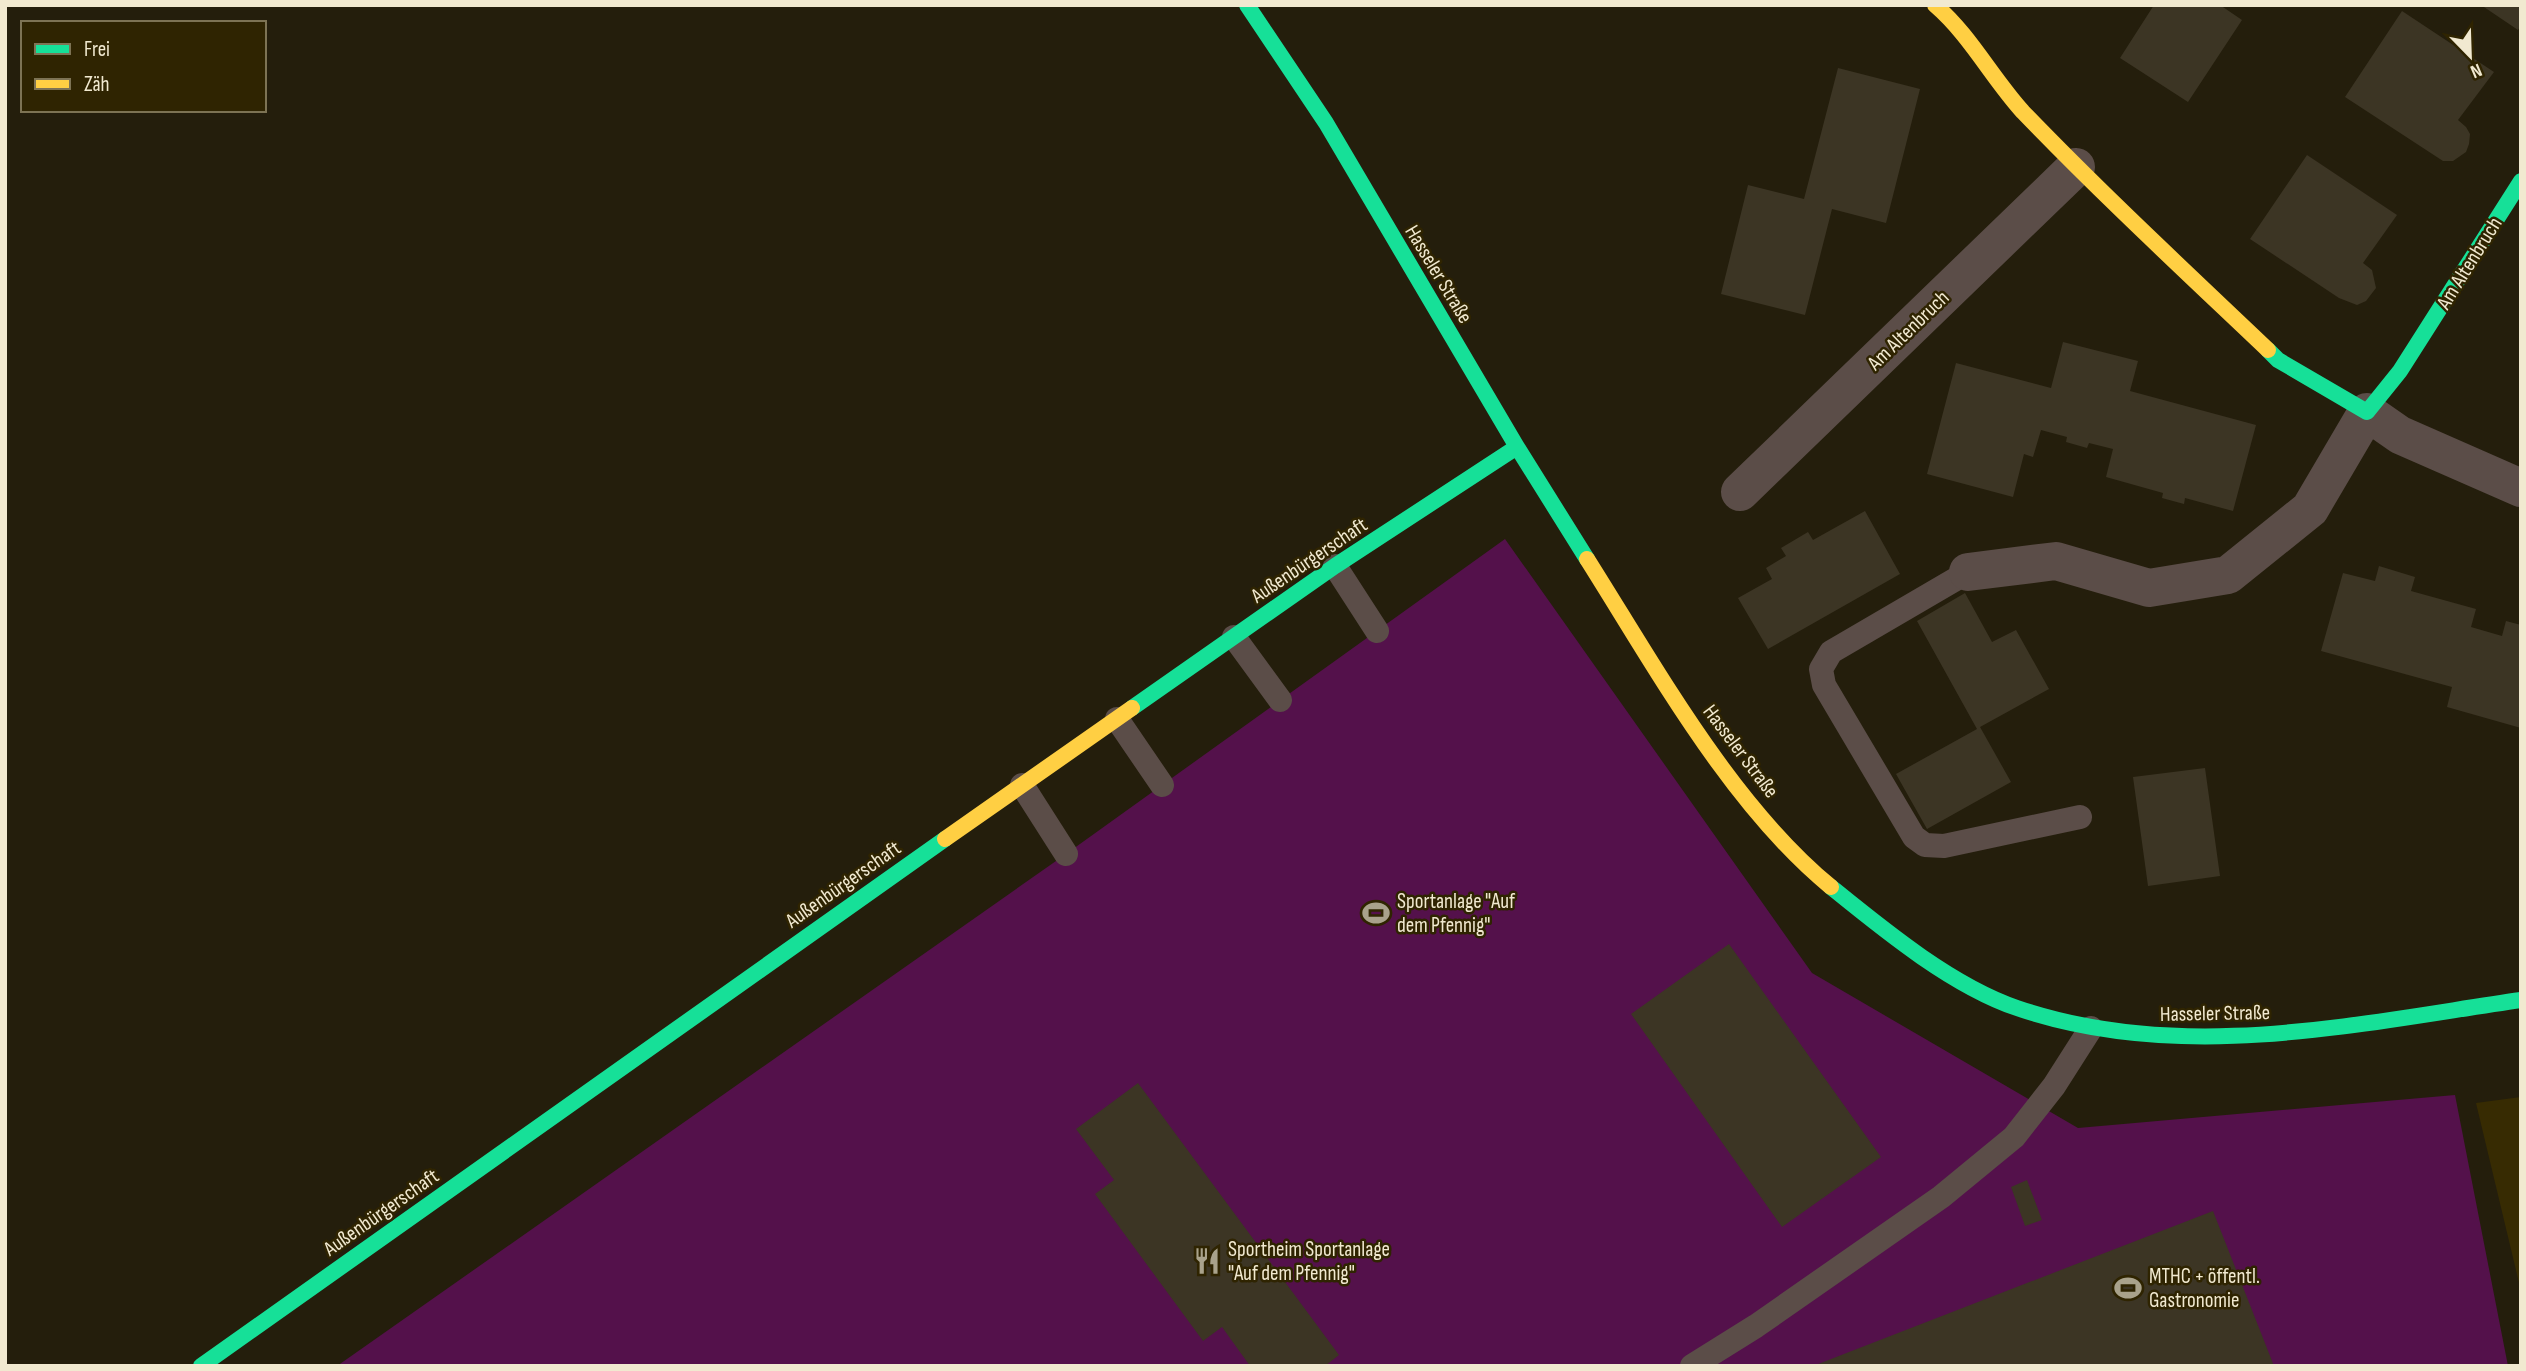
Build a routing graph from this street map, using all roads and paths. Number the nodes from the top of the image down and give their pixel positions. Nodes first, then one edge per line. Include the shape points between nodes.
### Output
1 (1247, 5) edge
2 (1935, 5) edge
3 (2076, 167) junction
4 (2521, 181) edge
5 (2367, 412) junction
6 (1517, 447) junction
7 (2521, 488) edge
8 (1740, 492) dead end
9 (1335, 566) junction
10 (1968, 572) joint
11 (1377, 632) dead end
12 (1234, 637) junction
13 (1280, 701) dead end
14 (1117, 719) junction
15 (1022, 785) junction
16 (1163, 785) dead end
17 (2080, 817) dead end
18 (1066, 854) dead end
19 (2521, 1000) edge
20 (2091, 1028) junction
21 (201, 1366) edge
22 (1692, 1366) edge

1 - 6 street, Hasseler Straße via 1326,123
2 - 3 street via 1950,18 2004,91
3 - 5 street via 2277,360
3 - 8 street, Am Altenbruch
4 - 5 street, Am Altenbruch via 2400,371
5 - 7 street via 2400,435
5 - 10 street, Am Altenbruch via 2310,509 2228,575 2149,588 2056,561
6 - 9 street, Außenbürgerschaft
6 - 20 street, Hasseler Straße via 1734,783 1806,866 1891,936 1972,987 2016,1008
9 - 11 lane
9 - 12 street, Außenbürgerschaft
10 - 17 lane via 1831,652 1821,669 1824,685 1914,837 1925,845 1944,846
12 - 13 lane
12 - 14 street, Außenbürgerschaft
14 - 15 street, Außenbürgerschaft
14 - 16 lane
15 - 18 lane
15 - 21 street, Außenbürgerschaft
19 - 20 street, Hasseler Straße via 2300,1032 2183,1038
20 - 22 lane via 2014,1138 1941,1197

